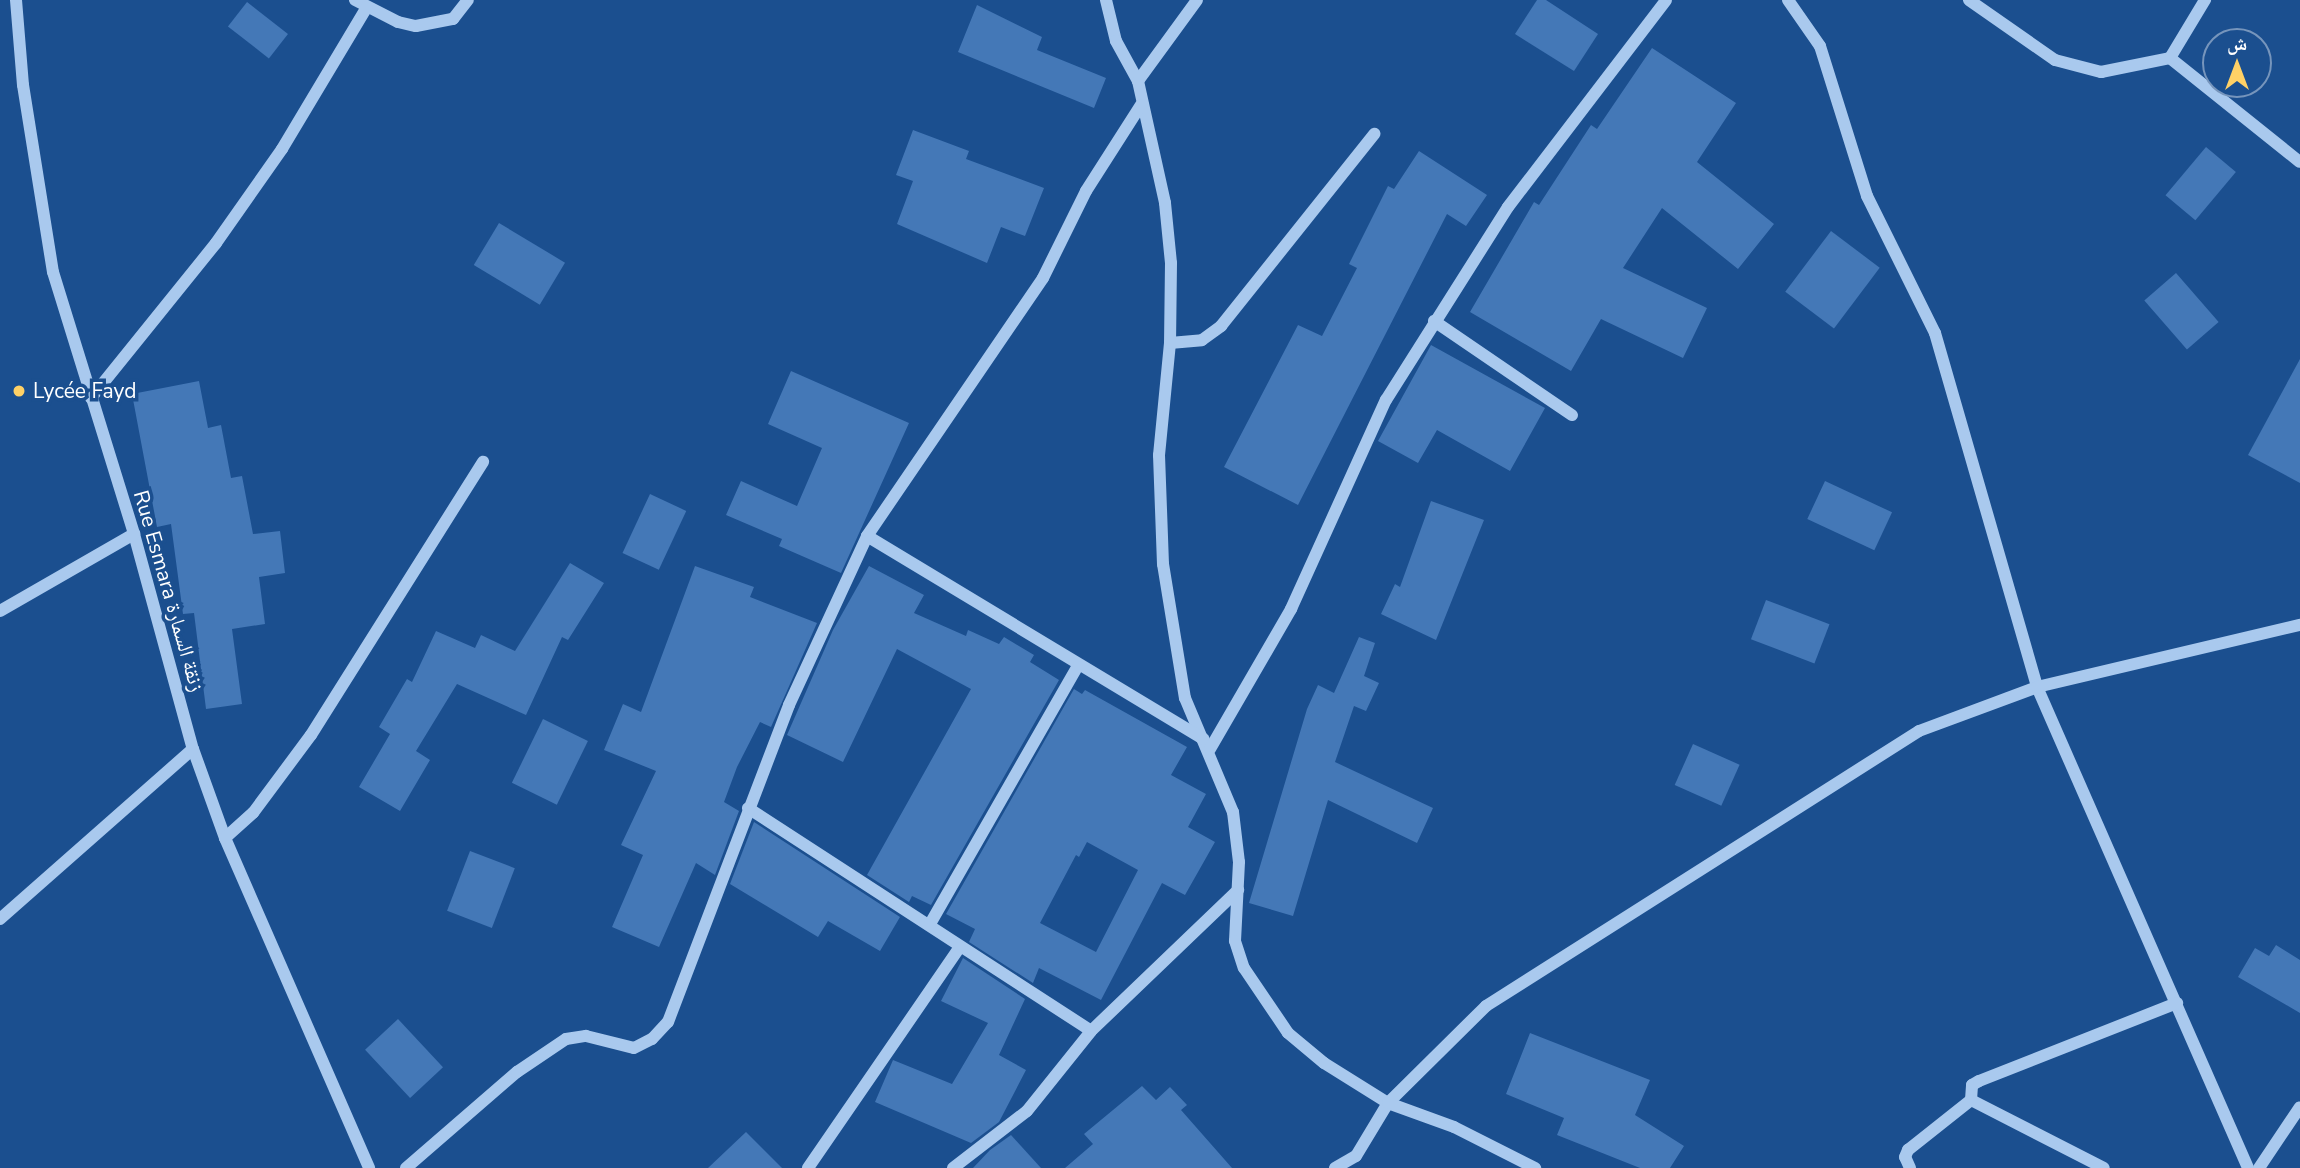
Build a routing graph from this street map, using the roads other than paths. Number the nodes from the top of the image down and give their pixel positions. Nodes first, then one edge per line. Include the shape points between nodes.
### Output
1 (16, 0) edge
2 (468, 0) edge
3 (1106, 0) edge
4 (1197, 0) edge
5 (1666, 0) edge
6 (1788, 0) edge
7 (2205, 0) edge
8 (1974, 2) edge
9 (361, 3) edge
10 (2170, 58) junction
11 (1138, 81) junction
12 (1141, 105) junction
13 (1374, 134) dead end
14 (2300, 162) edge
15 (1434, 321) junction
16 (1170, 343) junction
17 (91, 398) junction
18 (1572, 415) dead end
19 (483, 462) dead end
20 (134, 534) junction
21 (867, 536) junction
22 (0, 611) edge
23 (2300, 625) edge
24 (1077, 667) junction
25 (2037, 687) junction
26 (1206, 744) junction
27 (193, 749) junction
28 (748, 808) junction
29 (225, 838) junction
30 (1238, 890) junction
31 (0, 919) edge
32 (930, 924) junction
33 (959, 947) junction
34 (2177, 1003) junction
35 (1091, 1031) junction
36 (1971, 1100) junction
37 (1388, 1103) junction
38 (2300, 1107) edge
39 (369, 1168) edge
40 (406, 1168) edge
41 (808, 1168) edge
42 (953, 1168) edge
43 (1335, 1168) edge
44 (1535, 1168) edge
45 (1910, 1168) edge
46 (2104, 1168) edge
47 (2248, 1168) edge
48 (2259, 1168) edge

1 - 17 street, Rue Esmara زنقة السمارة via 23,85 53,272
2 - 9 street via 453,19 426,26 398,22
3 - 11 street via 1115,41
4 - 11 street
5 - 15 street via 1508,207
6 - 25 street via 1820,46 1867,196 1935,333
7 - 10 street
8 - 10 street via 2055,60 2076,69 2129,70
9 - 17 street via 275,159 216,243
10 - 14 street
11 - 12 street
12 - 16 street via 1165,203 1171,263
12 - 21 street via 1086,191 1043,278
13 - 16 street via 1221,326 1202,340
15 - 18 street
15 - 26 street via 1386,400 1292,609
16 - 26 street via 1160,443 1163,564 1177,671
17 - 20 street, Rue Esmara زنقة السمارة
19 - 29 street via 311,735 253,813
20 - 22 street
20 - 27 street, Rue Esmara زنقة السمارة
21 - 24 street
21 - 28 street
23 - 25 street
24 - 26 street
24 - 32 street
25 - 34 street
25 - 37 street via 1919,731 1497,998
26 - 30 street via 1233,812
27 - 29 street, Rue Esmara زنقة السمارة
27 - 31 street
28 - 32 street
28 - 40 street via 668,1022 652,1039 634,1048 586,1036 566,1039 517,1072
29 - 39 street, Rue Esmara زنقة السمارة
30 - 35 street
30 - 37 street via 1236,941 1244,968 1266,1006 1288,1033 1324,1063
32 - 33 street
33 - 35 street
33 - 41 street
34 - 36 street via 1979,1081 1972,1085
34 - 47 street
35 - 42 street via 1027,1111
36 - 45 street via 1909,1150 1905,1157
36 - 46 street
37 - 43 street via 1356,1156
37 - 44 street via 1454,1127
38 - 48 street

